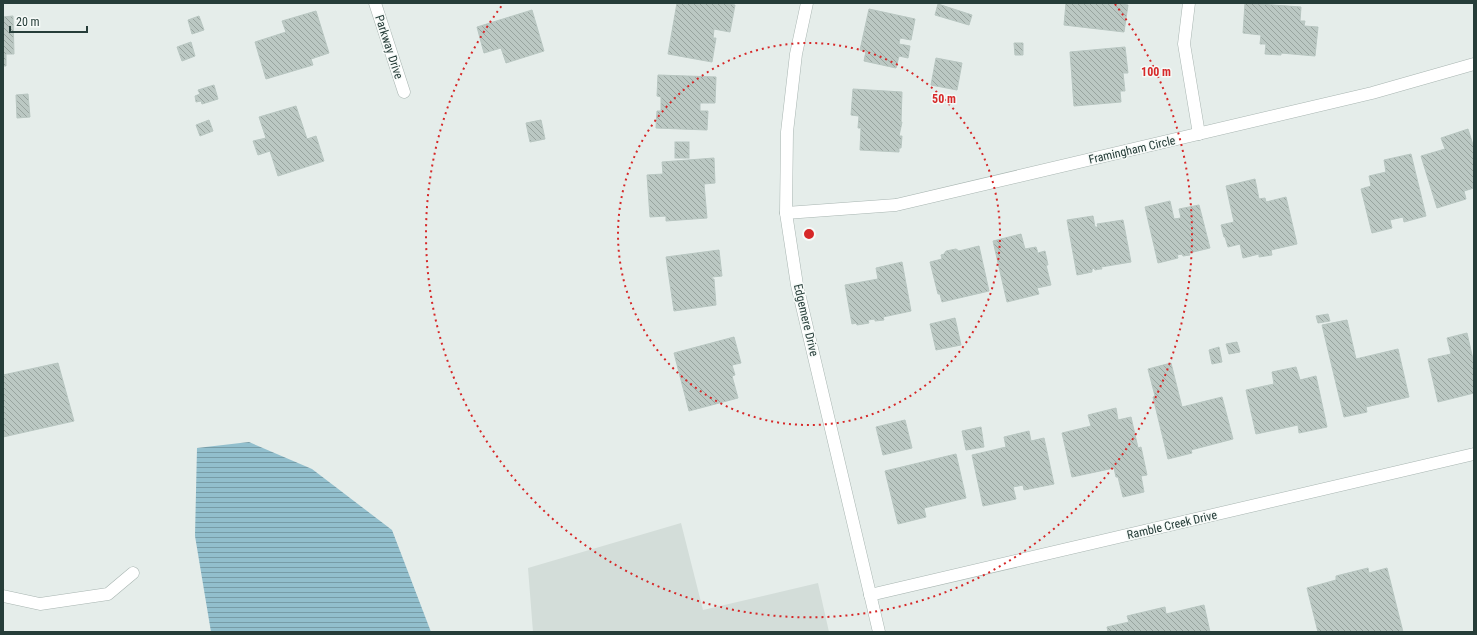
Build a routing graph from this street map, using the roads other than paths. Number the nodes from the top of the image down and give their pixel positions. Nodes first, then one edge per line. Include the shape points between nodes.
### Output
1 (375, 3) edge
2 (807, 3) edge
3 (1189, 3) edge
4 (1474, 64) edge
5 (404, 92) dead end
6 (1199, 134) junction
7 (786, 213) junction
8 (1474, 454) edge
9 (133, 573) dead end
10 (870, 595) junction
11 (3, 596) edge
12 (879, 632) edge

1 - 5 street, Parkway Drive
2 - 7 street, Edgemere Drive via 796,54 787,132
3 - 6 street via 1184,44
4 - 6 street, Framingham Circle via 1372,93
6 - 7 street, Framingham Circle via 896,205
7 - 10 street, Edgemere Drive via 797,285
8 - 10 street, Ramble Creek Drive
9 - 11 street via 108,594 40,604
10 - 12 street, Edgemere Drive

